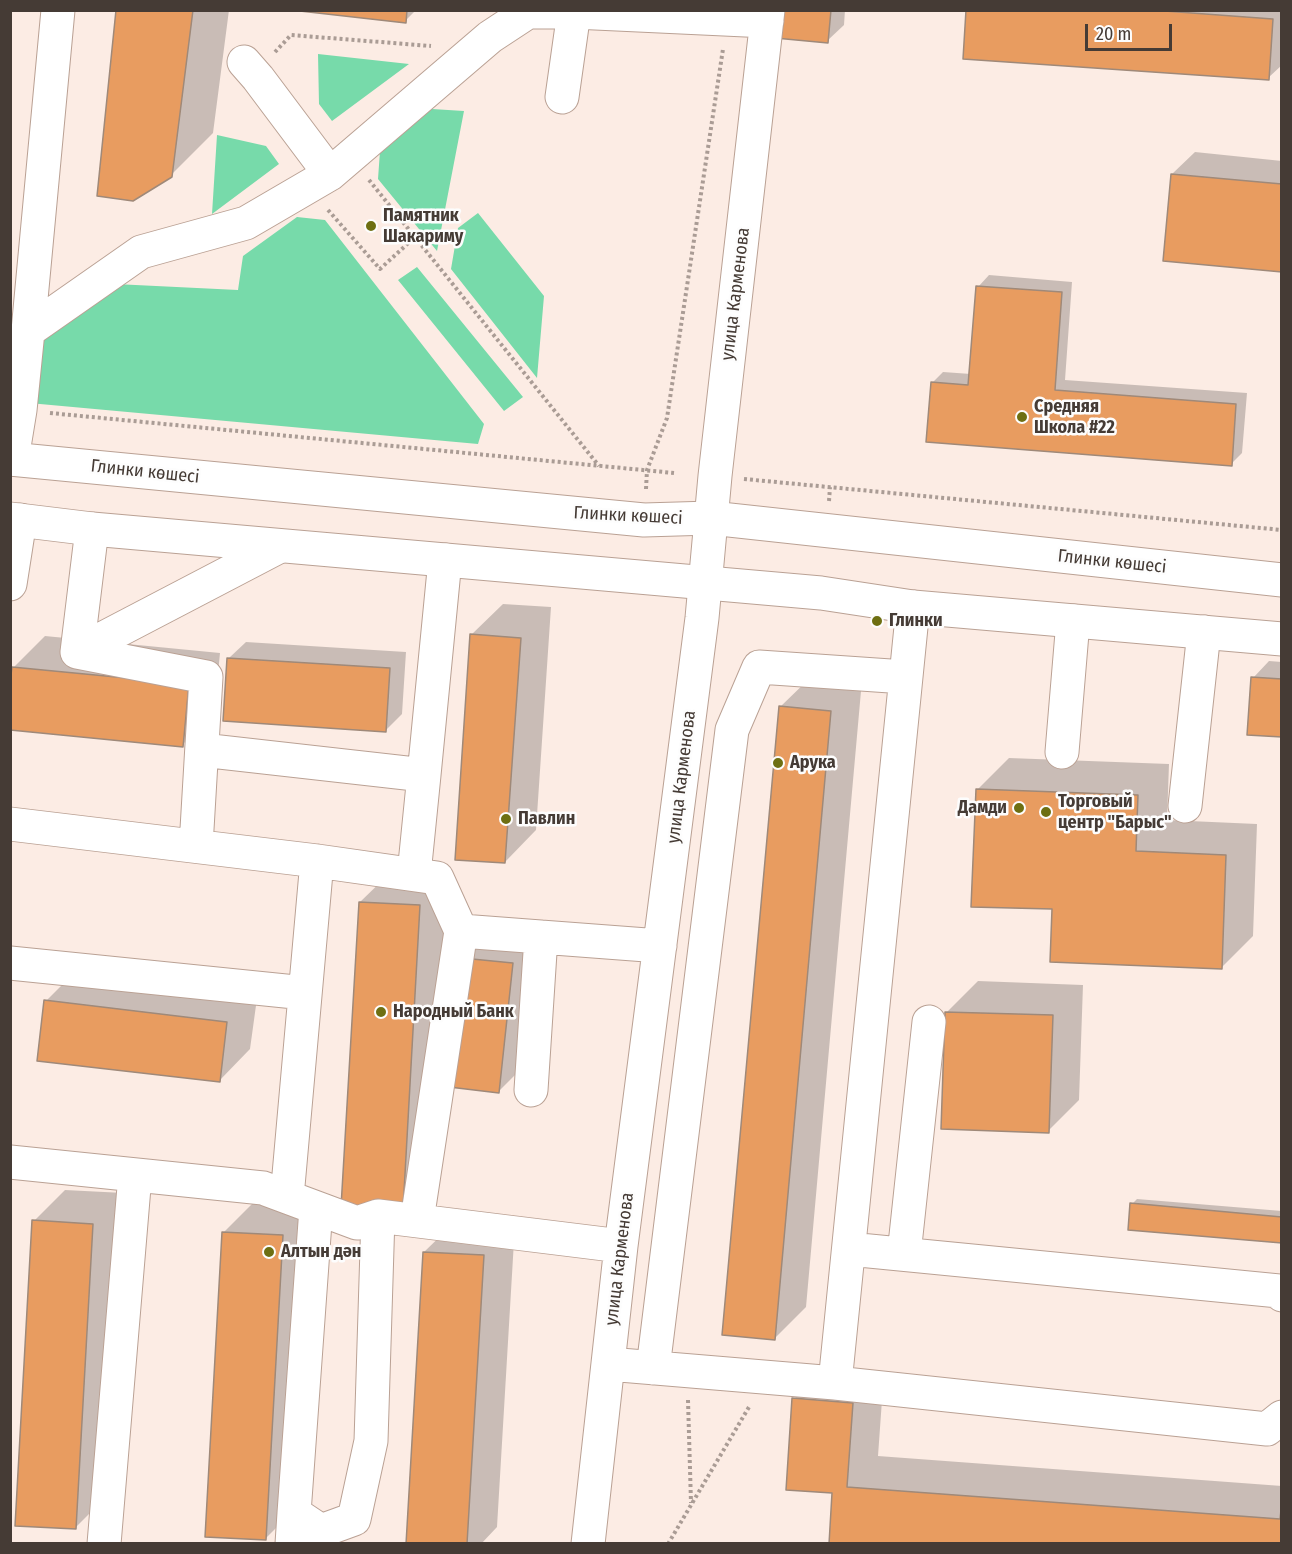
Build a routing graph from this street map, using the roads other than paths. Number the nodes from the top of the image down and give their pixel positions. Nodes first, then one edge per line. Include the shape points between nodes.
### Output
1 (58, 10) edge
2 (574, 11) edge
3 (687, 13) edge
4 (768, 16) edge
5 (259, 58) road end
6 (562, 97) dead end
7 (329, 172) junction
8 (28, 331) junction
9 (11, 459) edge
10 (711, 518) junction
11 (15, 520) edge
12 (92, 529) junction
13 (280, 546) junction
14 (445, 560) junction
15 (1281, 580) edge
16 (10, 584) edge
17 (705, 584) junction
18 (913, 607) junction
19 (1073, 621) junction
20 (1204, 633) junction
21 (1281, 639) edge
22 (77, 652) junction
23 (905, 677) junction
24 (202, 750) junction
25 (1062, 752) dead end
26 (424, 775) junction
27 (1185, 806) dead end
28 (10, 824) edge
29 (196, 846) junction
30 (317, 861) junction
31 (414, 874) junction
32 (461, 931) junction
33 (541, 937) junction
34 (660, 946) junction
35 (10, 963) edge
36 (305, 993) junction
37 (929, 1022) dead end
38 (531, 1090) dead end
39 (10, 1162) edge
40 (135, 1175) junction
41 (301, 1202) junction
42 (378, 1216) junction
43 (417, 1220) junction
44 (621, 1246) junction
45 (849, 1249) junction
46 (904, 1254) junction
47 (1281, 1295) edge
48 (608, 1364) junction
49 (653, 1368) junction
50 (835, 1383) junction
51 (1281, 1417) edge
52 (293, 1528) edge
53 (353, 1531) edge
54 (104, 1544) edge
55 (588, 1544) edge

1 - 8 main road
2 - 3 main road
2 - 6 main road
2 - 7 main road via 528,12 490,37
3 - 4 main road via 728,18
4 - 10 main road, улица Карменова
5 - 7 main road via 258,78
7 - 8 main road via 246,223 141,252
8 - 9 main road
9 - 10 main road, Глинки көшесі via 644,520
10 - 15 main road, Глинки көшесі
10 - 17 main road, улица Карменова
11 - 12 main road
11 - 16 main road
12 - 13 main road
12 - 22 main road
13 - 14 main road
13 - 22 main road
14 - 17 main road
14 - 26 main road
17 - 18 main road via 821,593
17 - 34 main road, улица Карменова
18 - 19 main road
18 - 23 main road
19 - 20 main road
19 - 25 main road
20 - 21 main road
20 - 27 main road
22 - 24 main road via 206,677
23 - 45 main road
23 - 49 main road via 759,666 732,730
24 - 26 main road
24 - 29 main road
26 - 31 main road
28 - 29 main road
29 - 30 main road
30 - 31 main road
30 - 36 main road
31 - 32 main road via 437,878
32 - 33 main road
32 - 43 main road
33 - 34 main road
33 - 38 main road
34 - 44 main road, улица Карменова
35 - 36 main road
36 - 41 main road
37 - 46 main road
39 - 40 main road
40 - 41 main road via 263,1188
40 - 54 main road
41 - 42 main road via 357,1223
41 - 52 main road
42 - 43 main road
42 - 53 main road via 370,1441
43 - 44 main road
44 - 48 main road, улица Карменова
45 - 46 main road
45 - 50 main road
46 - 47 main road
48 - 49 main road
48 - 55 main road, улица Карменова
49 - 50 main road
50 - 51 main road via 1267,1430
52 - 53 main road

